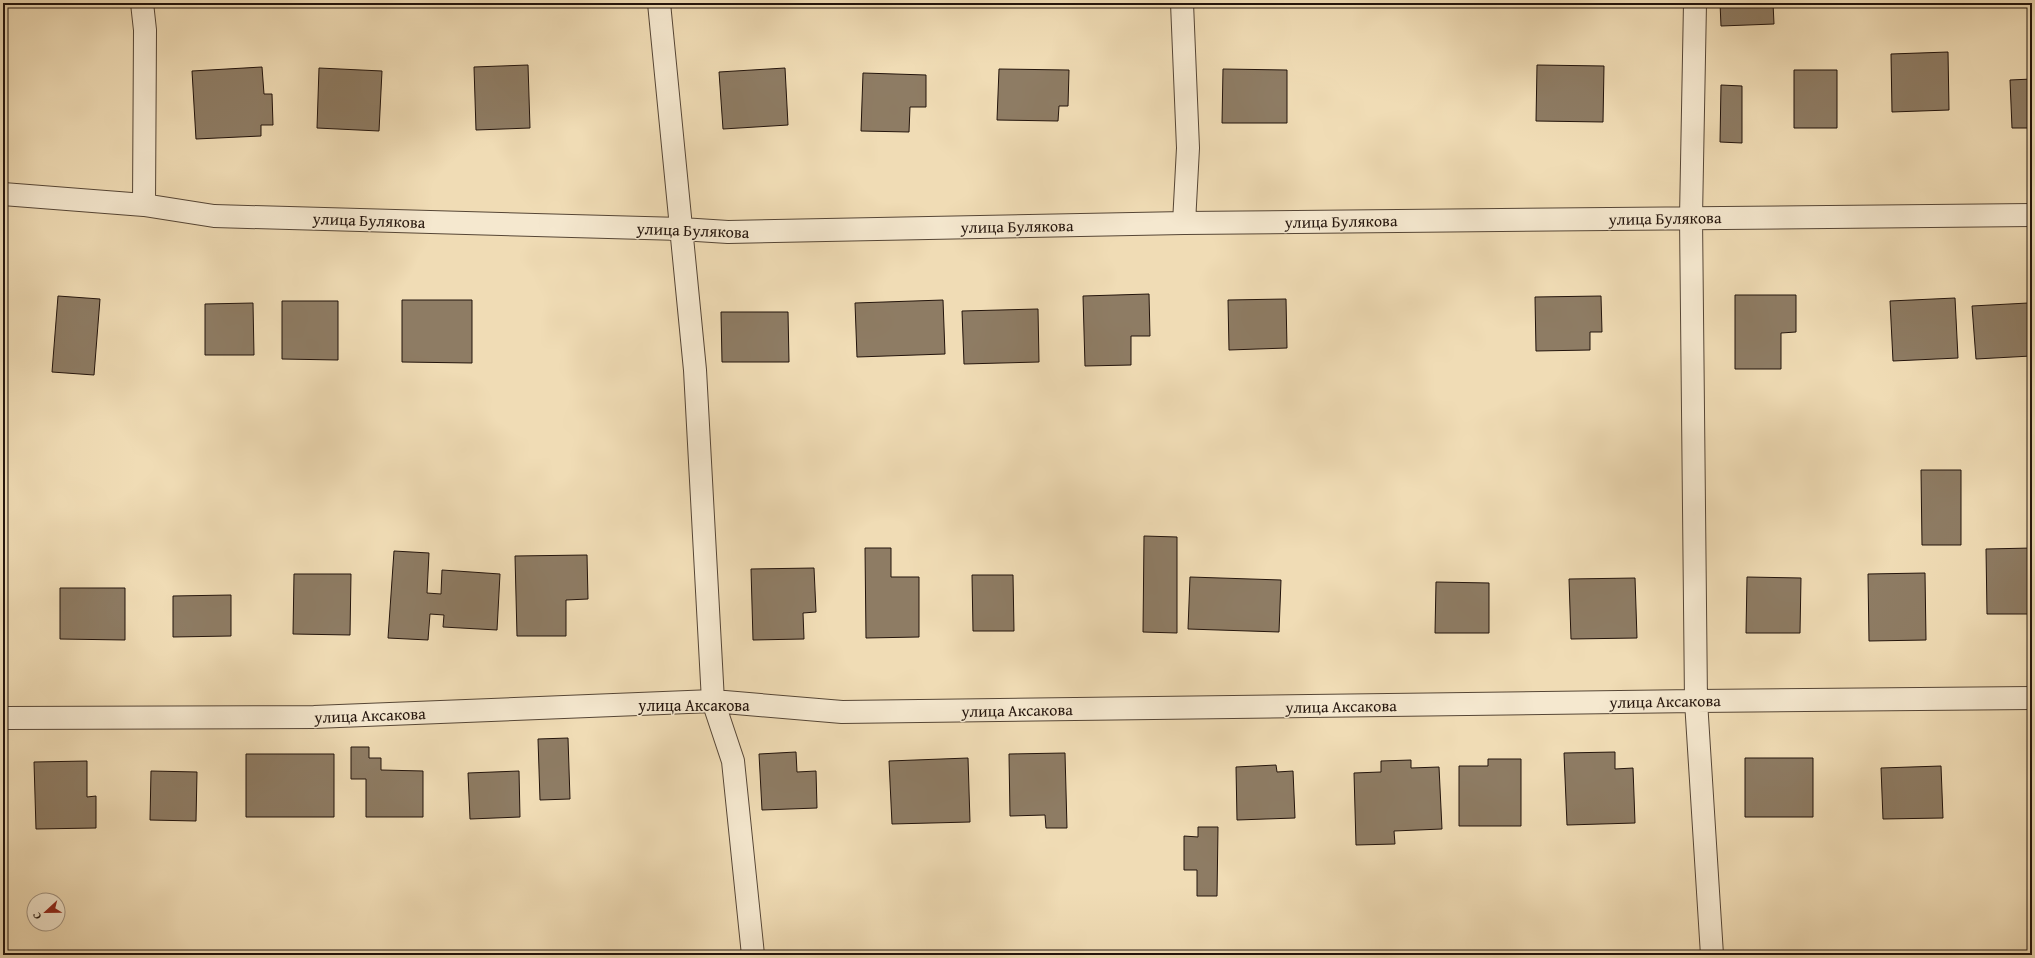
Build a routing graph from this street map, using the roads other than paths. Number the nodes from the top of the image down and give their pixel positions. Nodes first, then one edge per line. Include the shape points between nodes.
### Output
1 (142, 3) edge
2 (659, 3) edge
3 (1182, 3) edge
4 (1695, 3) edge
5 (3, 194) edge
6 (144, 205) junction
7 (2032, 215) edge
8 (1691, 217) junction
9 (1184, 223) junction
10 (681, 229) junction
11 (2032, 698) edge
12 (713, 701) junction
13 (1696, 701) junction
14 (3, 718) edge
15 (753, 955) edge
16 (1712, 955) edge

1 - 6 street via 145,30
2 - 10 street
3 - 9 street via 1188,148
4 - 8 street
5 - 6 street, улица Булякова
6 - 10 street, улица Булякова via 214,216
7 - 8 street, улица Булякова
8 - 9 street, улица Булякова
8 - 13 street
9 - 10 street, улица Булякова via 728,232
10 - 12 street via 695,370
11 - 13 street, улица Аксакова
12 - 13 street, улица Аксакова via 842,712
12 - 14 street, улица Аксакова via 314,717
12 - 15 street via 733,761
13 - 16 street

